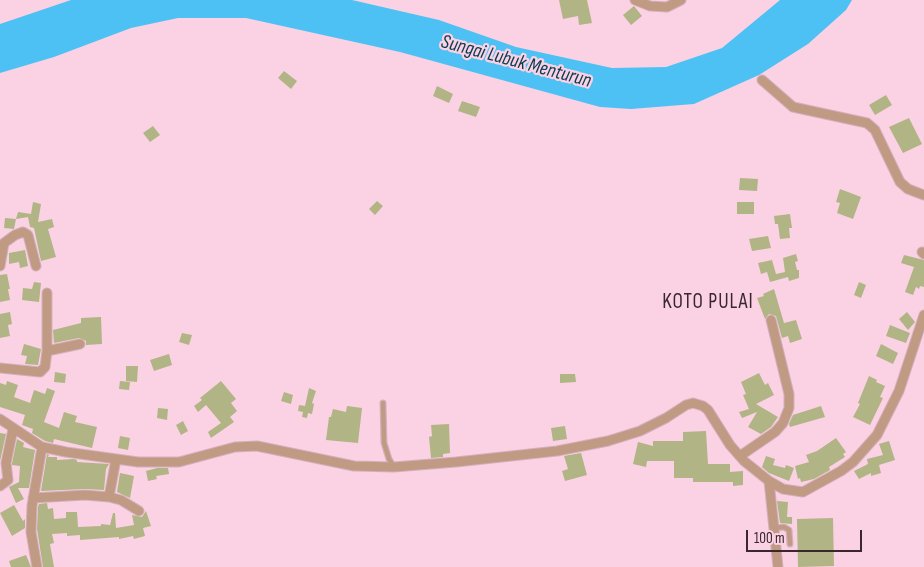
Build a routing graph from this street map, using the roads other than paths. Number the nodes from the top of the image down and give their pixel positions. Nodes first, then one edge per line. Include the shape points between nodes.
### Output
1 (635, 0) edge
2 (681, 0) edge
3 (762, 80) dead end
4 (924, 196) edge
5 (0, 266) edge
6 (36, 266) dead end
7 (47, 293) dead end
8 (924, 314) edge
9 (771, 320) dead end
10 (80, 344) dead end
11 (47, 351) junction
12 (0, 368) edge
13 (383, 403) dead end
14 (0, 419) edge
15 (13, 429) junction
16 (42, 447) junction
17 (740, 456) junction
18 (116, 460) junction
19 (394, 467) junction
20 (769, 481) junction
21 (0, 486) edge
22 (109, 497) junction
23 (33, 498) junction
24 (138, 511) dead end
25 (774, 528) junction
26 (790, 544) dead end
27 (37, 567) edge
28 (778, 567) edge

1 - 2 street via 650,6 667,7
3 - 4 street via 793,107 867,123 876,130 900,182
5 - 6 street via 4,243 24,232 28,235
7 - 11 street
8 - 20 street via 899,391 877,434 853,462 802,492 786,490
9 - 17 street via 789,394 788,408 783,423 775,432
10 - 11 street
11 - 12 street via 45,367 40,372
13 - 19 lane via 384,443
14 - 15 street
15 - 16 street
15 - 21 street via 6,463 8,480
16 - 18 street
16 - 23 street
17 - 19 street via 708,410 693,403 640,431 608,441 557,451
17 - 20 street
18 - 19 street via 180,462 235,447 257,446 354,466
18 - 22 street
20 - 25 street
22 - 23 street
22 - 24 street via 121,500
23 - 27 street via 32,532
25 - 26 lane via 789,530
25 - 28 street

